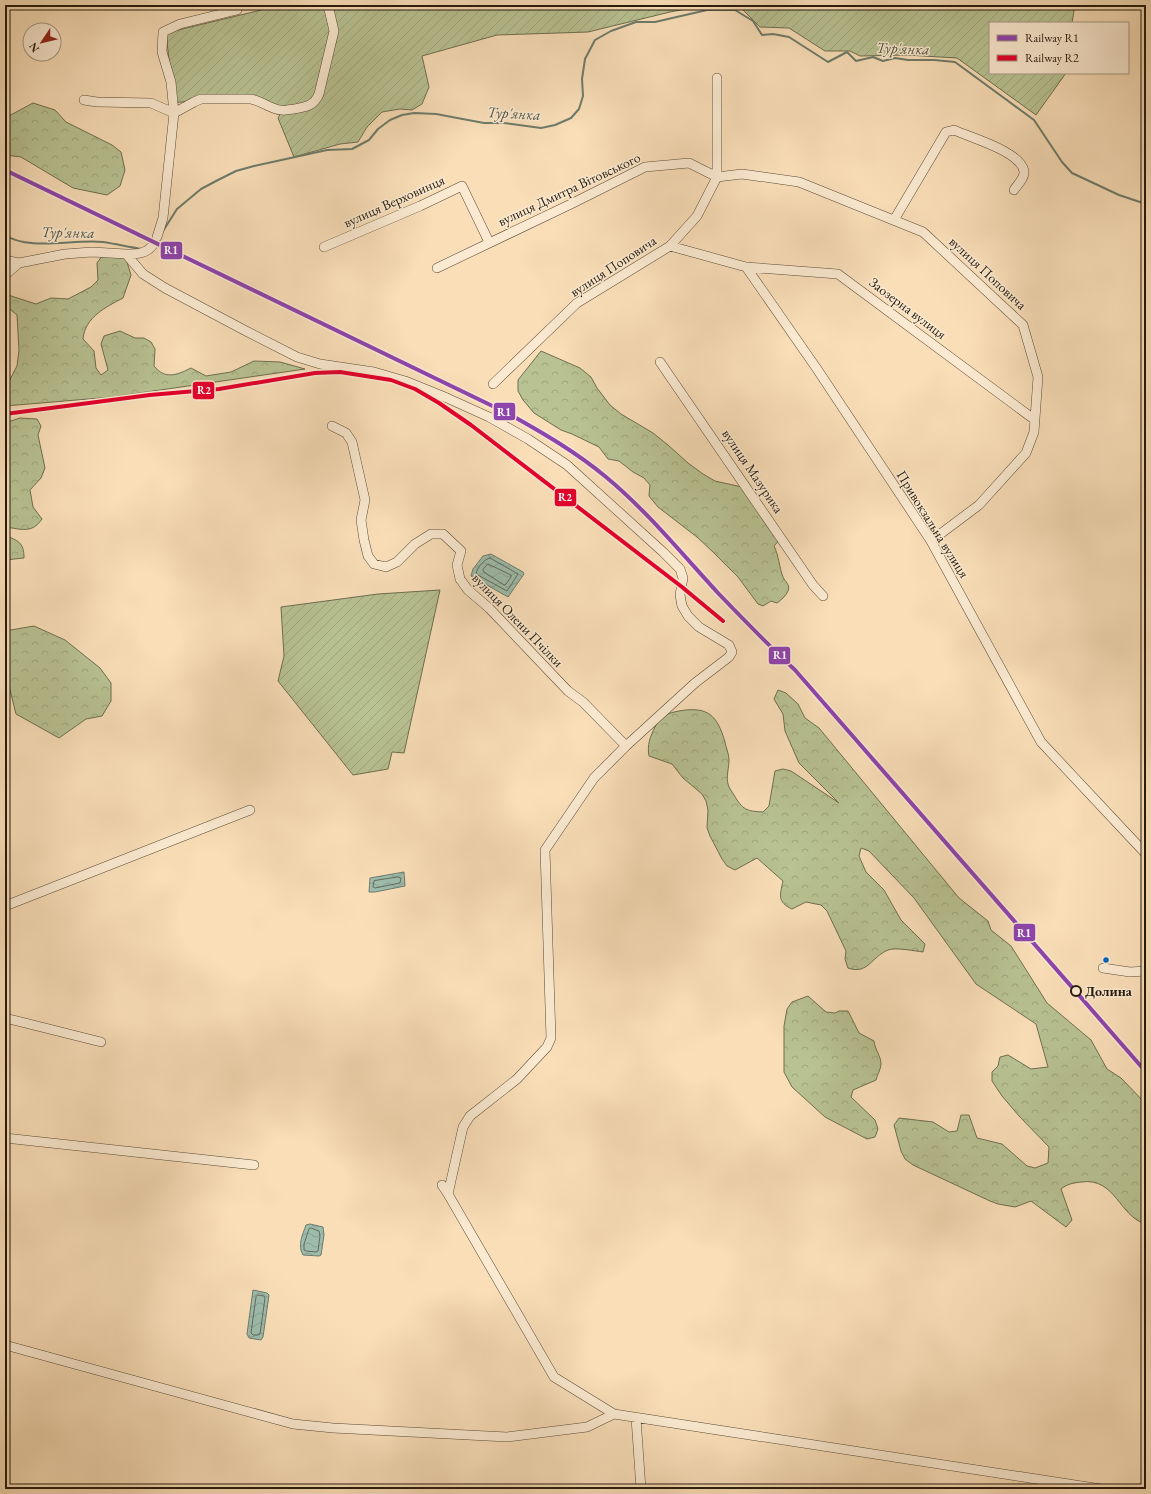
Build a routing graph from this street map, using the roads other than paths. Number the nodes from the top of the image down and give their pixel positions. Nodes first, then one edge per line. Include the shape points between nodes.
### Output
1 (328, 5) edge
2 (237, 10) dead end
3 (717, 78) dead end
4 (84, 100) dead end
5 (174, 114) junction
6 (717, 177) junction
7 (1014, 190) dead end
8 (894, 220) junction
9 (489, 242) junction
10 (670, 246) junction
11 (324, 247) dead end
12 (126, 254) junction
13 (5, 258) edge
14 (19, 263) junction
15 (746, 267) junction
16 (437, 268) dead end
17 (5, 275) edge
18 (660, 362) dead end
19 (492, 384) dead end
20 (1035, 420) junction
21 (332, 426) dead end
22 (931, 541) junction
23 (823, 596) dead end
24 (626, 746) junction
25 (250, 810) dead end
26 (1146, 854) edge
27 (5, 906) edge
28 (1103, 968) dead end
29 (1146, 971) edge
30 (5, 1018) edge
31 (101, 1042) dead end
32 (5, 1138) edge
33 (254, 1165) dead end
34 (442, 1185) dead end
35 (448, 1194) junction
36 (5, 1345) edge
37 (614, 1414) junction
38 (636, 1418) junction
39 (641, 1489) edge
40 (1101, 1489) edge

1 - 5 street via 334,31 320,94 311,105 280,110 259,100 201,99
2 - 5 street via 180,24 163,32 162,52 171,82
3 - 6 street, вулиця Поповича
4 - 5 street via 151,103
5 - 12 street via 163,218 150,248 142,254
6 - 8 street, вулиця Поповича via 742,174 799,182
6 - 9 street, вулиця Дмитра Вітовського via 690,163 645,167
6 - 10 street, вулиця Поповича via 697,216
7 - 8 street via 1024,171 1010,154 954,130 946,132
8 - 20 street, вулиця Поповича via 923,232 1023,325 1038,377
9 - 11 street, вулиця Верховинця via 462,186
9 - 16 street, вулиця Дмитра Вітовського
10 - 15 street
10 - 19 street, вулиця Поповича via 577,303
12 - 14 street via 65,254
12 - 24 street via 143,274 165,288 297,357 320,364 374,372 405,381 489,417 528,439 567,465 680,568 683,578 681,601 688,616 699,627 729,645 732,652
13 - 14 street
14 - 17 street
15 - 20 street, Заозерна вулиця via 838,274
15 - 22 street, Привокзальна вулиця
18 - 23 street, вулиця Мазурика
20 - 22 street, вулиця Поповича via 1034,432 1026,453 979,504
21 - 24 street, вулиця Олени Пчілки via 346,433 352,442 365,500 361,520 364,540 368,556 374,564 386,567 431,534 443,534 460,551 457,565 460,579 468,590
22 - 26 street, Привокзальна вулиця via 1041,742
24 - 35 street via 594,778 545,850 551,1038 547,1047 517,1079 470,1116 463,1127
25 - 27 street
28 - 29 street via 1130,972
30 - 31 street
32 - 33 street
34 - 35 street
35 - 37 street via 554,1377
36 - 37 street via 293,1424 507,1437 587,1427
37 - 38 street
38 - 39 street
38 - 40 street

